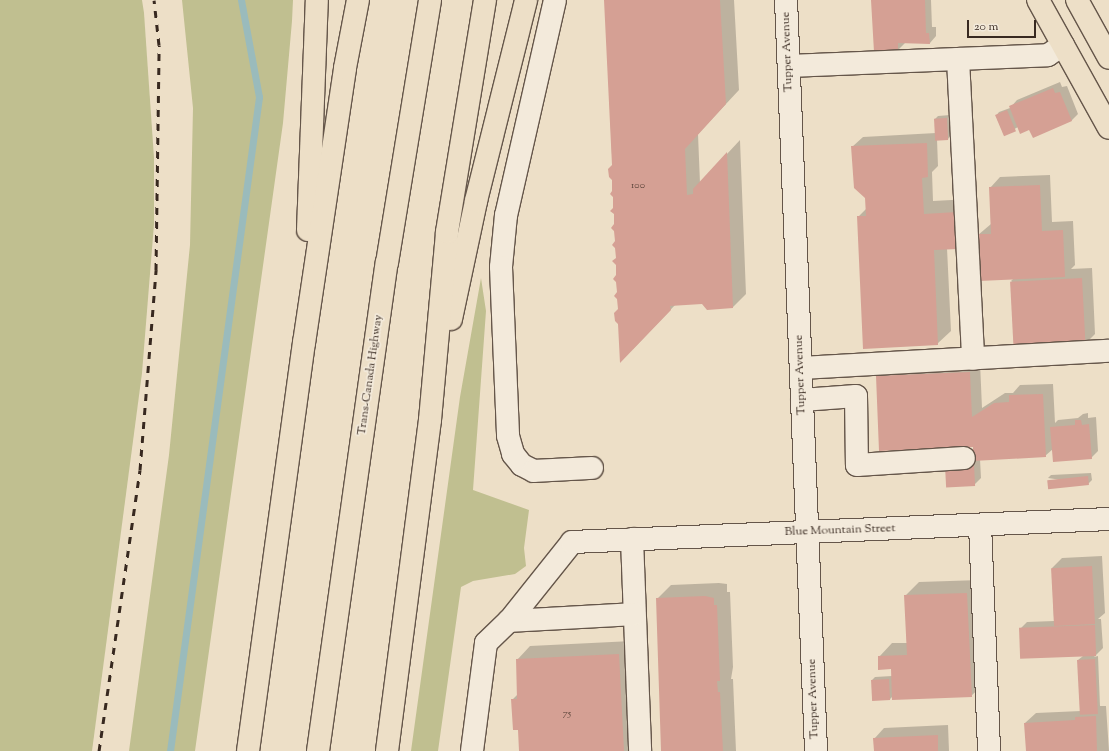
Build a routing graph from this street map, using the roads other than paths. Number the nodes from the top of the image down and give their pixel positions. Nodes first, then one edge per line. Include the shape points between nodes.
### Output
1 (317, 0) edge
2 (358, 0) edge
3 (430, 0) edge
4 (485, 0) edge
5 (526, 0) edge
6 (555, 0) edge
7 (786, 0) edge
8 (1038, 0) edge
9 (1077, 0) edge
10 (1063, 46) junction
11 (1109, 58) edge
12 (958, 59) junction
13 (789, 66) junction
14 (1109, 128) edge
15 (304, 343) junction
16 (1109, 351) edge
17 (973, 359) junction
18 (801, 368) junction
19 (802, 400) junction
20 (430, 420) junction
21 (964, 458) dead end
22 (592, 468) dead end
23 (1109, 519) edge
24 (980, 525) junction
25 (807, 532) junction
26 (632, 539) junction
27 (634, 614) junction
28 (509, 621) junction
29 (248, 751) edge
30 (318, 751) edge
31 (387, 751) edge
32 (472, 751) edge
33 (640, 751) edge
34 (816, 751) edge
35 (989, 751) edge

1 - 15 main road
2 - 15 main road via 344,68
3 - 30 main road, Trans-Canada Highway via 388,255
4 - 20 main road via 447,232
5 - 20 main road via 476,201
6 - 22 street via 506,215 501,267 508,436 513,454 522,465 534,471
7 - 13 street, Tupper Avenue
8 - 10 main road
9 - 11 main road
10 - 12 street via 1048,55
10 - 14 main road
12 - 13 street
12 - 17 street
13 - 18 street, Tupper Avenue
15 - 29 main road
16 - 17 street
17 - 18 street
18 - 19 street, Tupper Avenue
19 - 21 street via 856,396 857,465
19 - 25 street, Tupper Avenue
20 - 31 main road
23 - 24 street, Blue Mountain Street
24 - 25 street, Blue Mountain Street
24 - 35 street
25 - 26 street, Blue Mountain Street
25 - 34 street, Tupper Avenue
26 - 27 street
26 - 28 street, Blue Mountain Street via 572,542
27 - 28 street
27 - 33 street
28 - 32 street via 486,643

